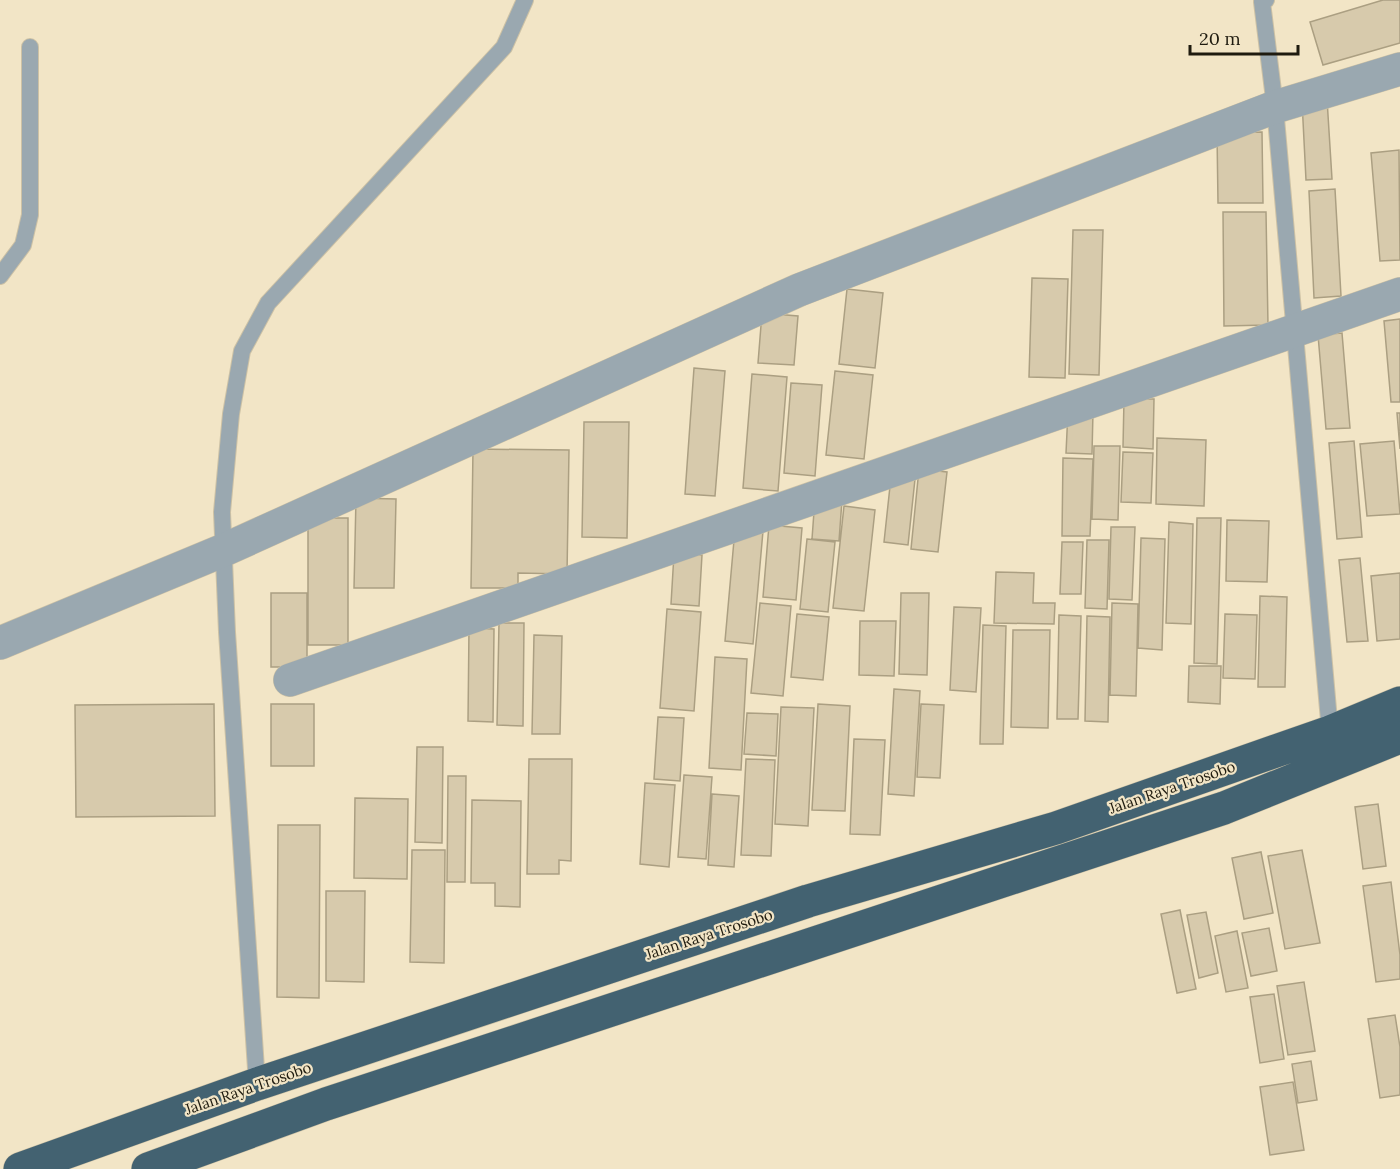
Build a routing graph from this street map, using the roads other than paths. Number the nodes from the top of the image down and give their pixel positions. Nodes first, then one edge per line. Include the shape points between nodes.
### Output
1 (525, 0) edge
2 (1263, 1) edge
3 (30, 47) dead end
4 (1400, 69) edge
5 (1274, 103) junction
6 (0, 276) edge
7 (1400, 294) edge
8 (1294, 330) junction
9 (224, 547) junction
10 (0, 643) edge
11 (290, 680) dead end
12 (1400, 703) edge
13 (1330, 732) junction
14 (1400, 737) edge
15 (257, 1084) junction
16 (20, 1169) edge
17 (148, 1169) edge

1 - 9 lane via 504,47 268,303 242,351 231,414 222,512
2 - 5 lane
3 - 6 lane via 30,215 23,245
4 - 5 street
5 - 8 lane
5 - 9 street via 799,290
7 - 8 street
8 - 11 street
8 - 13 lane
9 - 10 street
9 - 15 lane
12 - 13 highway, Jalan Raya Trosobo
13 - 15 highway, Jalan Raya Trosobo via 1056,828 808,902
14 - 17 highway via 1224,808 326,1104
15 - 16 highway, Jalan Raya Trosobo

